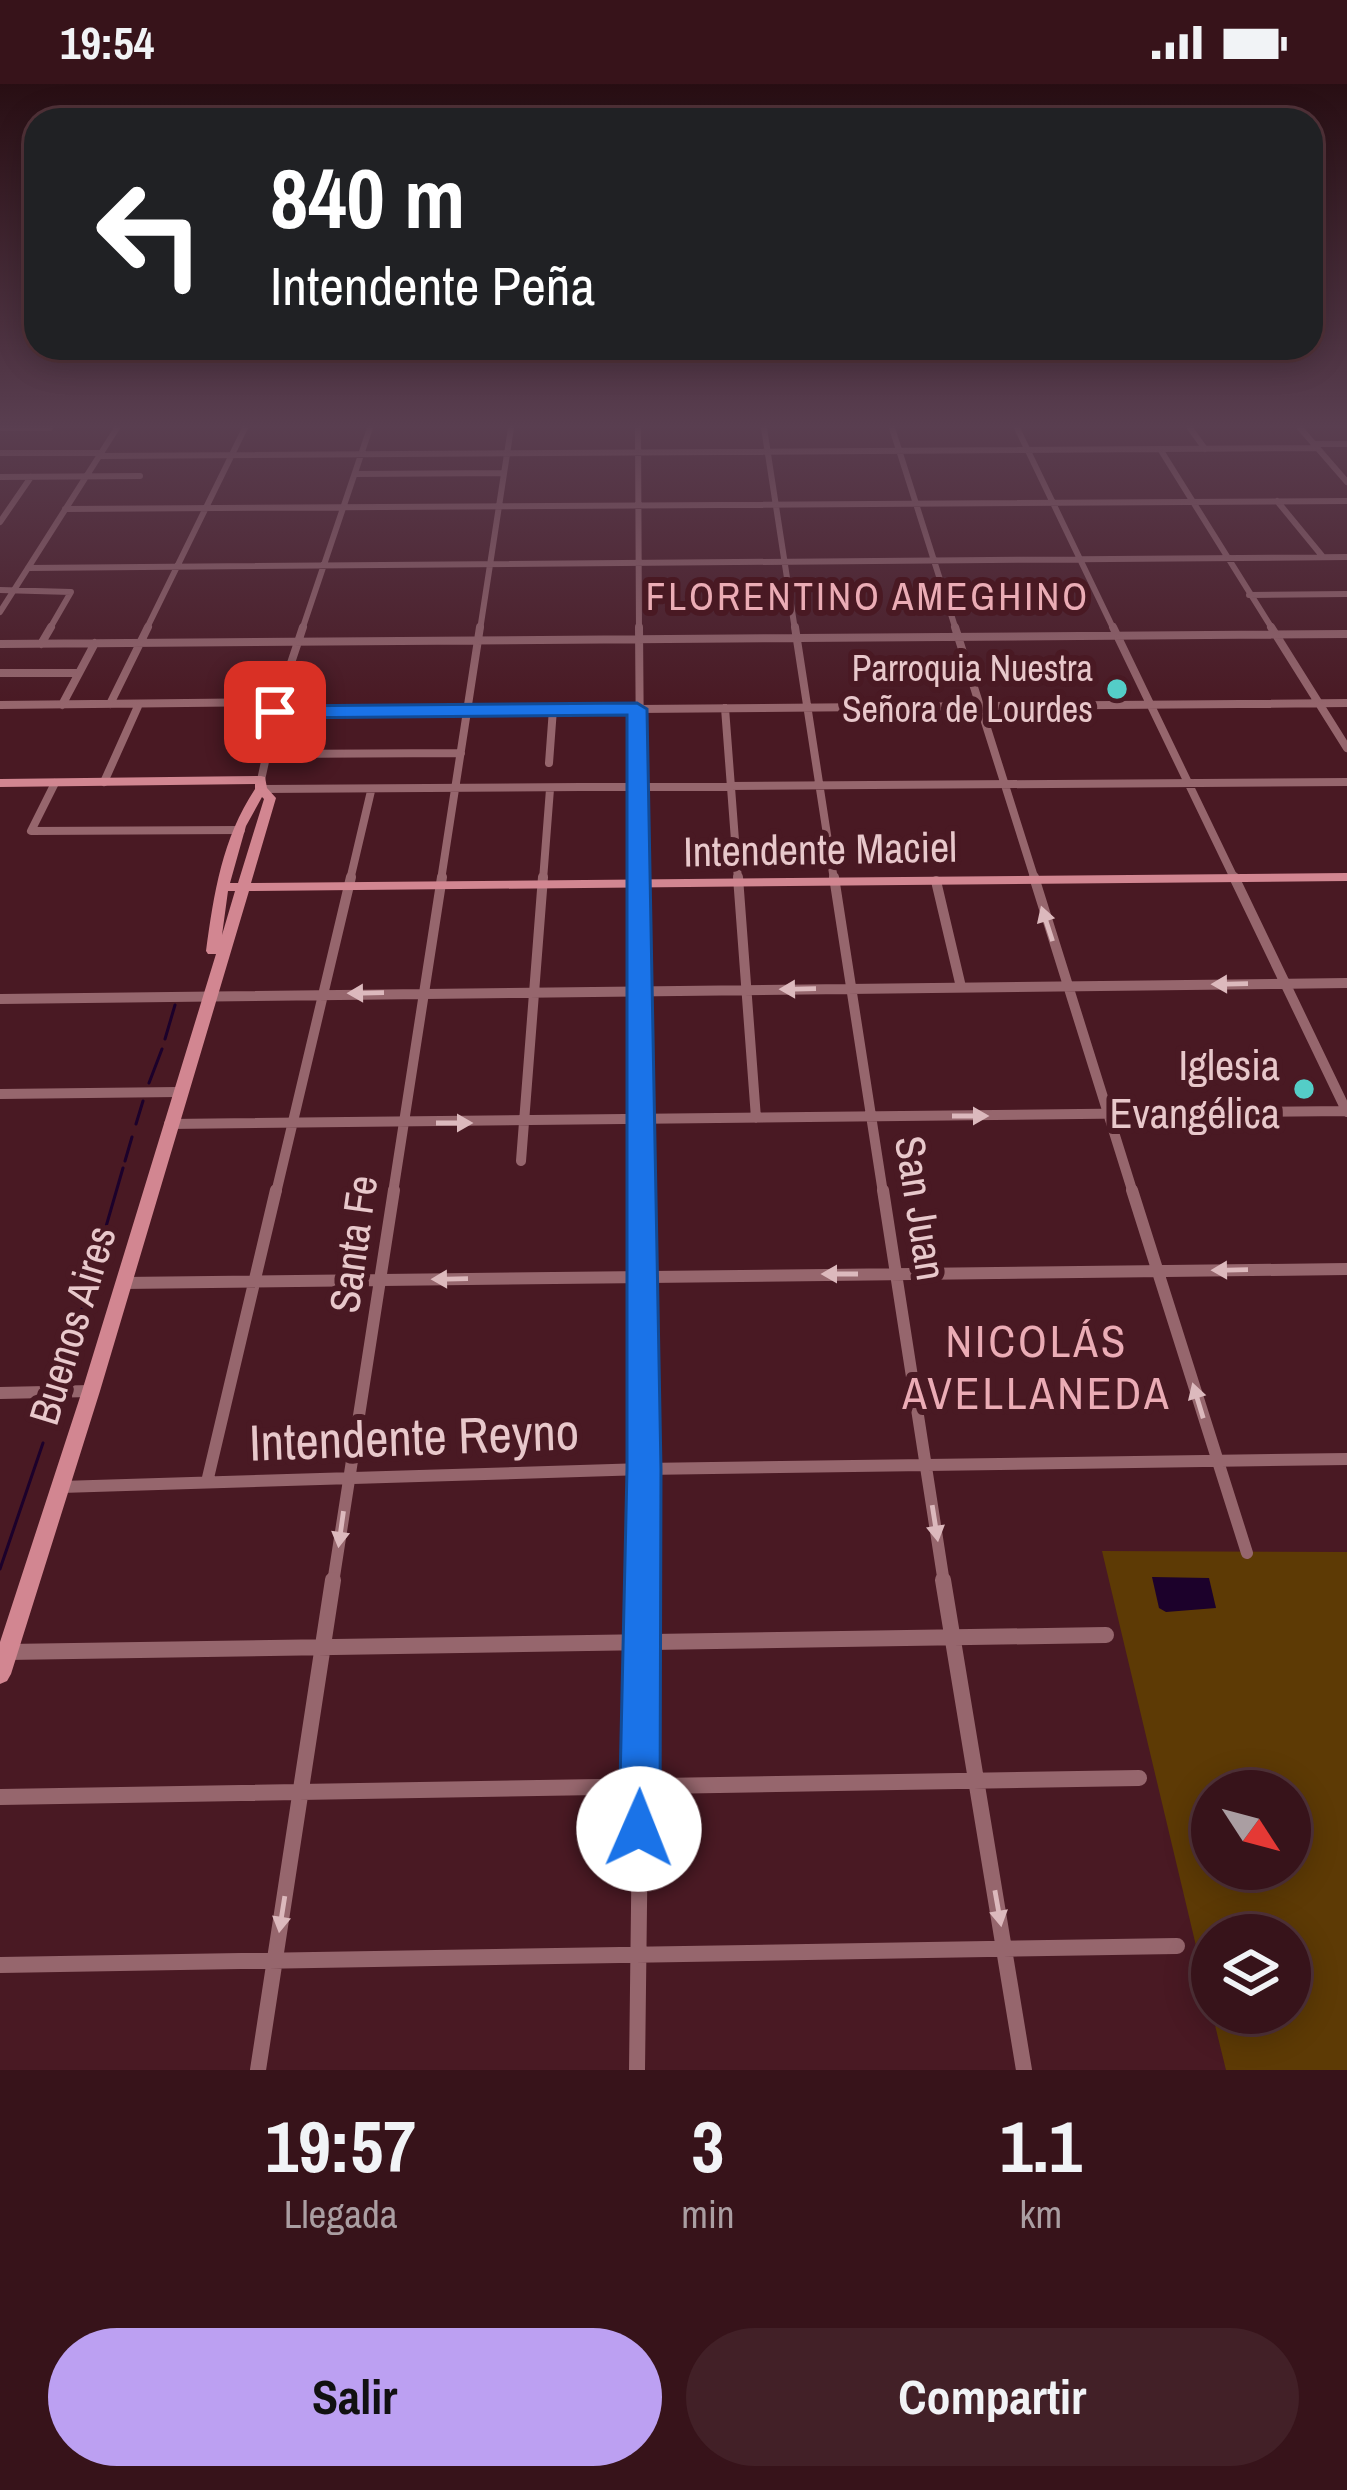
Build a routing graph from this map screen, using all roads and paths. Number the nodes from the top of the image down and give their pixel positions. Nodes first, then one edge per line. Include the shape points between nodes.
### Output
1 (58, 521) edge
2 (200, 521) edge
3 (339, 521) edge
4 (497, 521) edge
5 (638, 521) edge
6 (779, 521) edge
7 (921, 521) edge
8 (1061, 521) edge
9 (1207, 521) edge
10 (1293, 521) edge
11 (1323, 557) junction
12 (1347, 557) edge
13 (1228, 558) junction
14 (1080, 560) junction
15 (934, 561) junction
16 (786, 562) junction
17 (638, 563) junction
18 (490, 565) junction
19 (324, 566) junction
20 (176, 567) junction
21 (28, 568) junction
22 (0, 590) edge
23 (14, 590) junction
24 (1347, 594) edge
25 (1249, 595) junction
26 (0, 612) edge
27 (1274, 634) junction
28 (1347, 634) edge
29 (1116, 635) junction
30 (958, 636) junction
31 (797, 637) junction
32 (637, 639) junction
33 (478, 640) junction
34 (298, 642) junction
35 (139, 643) junction
36 (0, 644) edge
37 (41, 644) junction
38 (94, 644) junction
39 (79, 673) junction
40 (0, 674) edge
41 (1320, 703) junction
42 (1347, 703) edge
43 (110, 704) junction
44 (139, 704) junction
45 (1149, 704) junction
46 (3, 705) edge
47 (62, 705) junction
48 (979, 706) junction
49 (276, 707) junction
50 (809, 707) junction
51 (724, 708) junction
52 (637, 709) junction
53 (467, 710) junction
54 (553, 710) junction
55 (0, 718) edge
56 (1347, 748) edge
57 (461, 753) junction
58 (265, 754) junction
59 (549, 764) dead end
60 (55, 782) junction
61 (104, 782) junction
62 (1347, 782) edge
63 (0, 783) edge
64 (1186, 784) junction
65 (261, 785) junction
66 (1004, 785) junction
67 (822, 787) junction
68 (638, 788) junction
69 (730, 788) junction
70 (550, 789) junction
71 (371, 790) junction
72 (455, 790) junction
73 (241, 830) junction
74 (1347, 877) edge
75 (1235, 878) junction
76 (1033, 879) junction
77 (936, 881) junction
78 (837, 883) junction
79 (639, 884) junction
80 (738, 884) junction
81 (544, 885) junction
82 (221, 887) junction
83 (240, 887) junction
84 (349, 887) junction
85 (441, 887) junction
86 (1286, 983) junction
87 (1347, 983) edge
88 (1067, 986) junction
89 (961, 987) junction
90 (853, 988) junction
91 (746, 989) junction
92 (640, 990) junction
93 (535, 991) junction
94 (424, 992) junction
95 (324, 993) junction
96 (207, 994) junction
97 (0, 999) edge
98 (178, 1092) junction
99 (0, 1094) edge
100 (1347, 1112) edge
101 (1110, 1115) junction
102 (873, 1117) junction
103 (756, 1118) junction
104 (640, 1119) junction
105 (525, 1122) junction
106 (403, 1123) junction
107 (169, 1124) junction
108 (294, 1124) junction
109 (521, 1161) dead end
110 (1347, 1268) edge
111 (1158, 1270) junction
112 (898, 1274) junction
113 (642, 1276) junction
114 (382, 1280) junction
115 (257, 1282) junction
116 (122, 1283) junction
117 (91, 1391) junction
118 (0, 1393) edge
119 (1347, 1459) edge
120 (1217, 1462) junction
121 (926, 1466) junction
122 (644, 1469) junction
123 (349, 1477) junction
124 (207, 1482) junction
125 (59, 1487) junction
126 (1246, 1553) dead end
127 (1106, 1635) dead end
128 (952, 1636) junction
129 (641, 1640) junction
130 (325, 1646) junction
131 (8, 1652) junction
132 (0, 1674) edge
133 (1139, 1778) dead end
134 (977, 1782) junction
135 (640, 1787) junction
136 (302, 1794) junction
137 (0, 1797) edge
138 (1177, 1946) dead end
139 (1005, 1947) junction
140 (638, 1955) junction
141 (275, 1959) junction
142 (0, 1965) edge
143 (258, 2070) edge
144 (637, 2070) edge
145 (1024, 2070) edge

1 - 21 street
2 - 20 street
3 - 19 street, Buenos Aires
4 - 18 street, Santa Fe
5 - 17 street
6 - 16 street, San Juan
7 - 15 street
8 - 14 street
9 - 13 street
10 - 11 street
11 - 12 street
11 - 13 street
13 - 14 street
13 - 25 street
14 - 15 street
14 - 29 street
15 - 16 street
15 - 30 street
16 - 17 street
16 - 31 street, San Juan
17 - 18 street
17 - 32 street
18 - 19 street
18 - 33 street, Santa Fe
19 - 20 street
19 - 34 street, Buenos Aires
20 - 21 street
20 - 35 street
21 - 23 street
22 - 23 street
23 - 26 street
23 - 37 street via 70,591
24 - 25 street
25 - 27 street
27 - 28 street
27 - 29 street
27 - 41 street
29 - 30 street
29 - 45 street
30 - 31 street
30 - 48 street
31 - 32 street
31 - 50 street, San Juan
32 - 33 street
32 - 52 street
33 - 34 street
33 - 53 street, Santa Fe
34 - 35 street
34 - 49 street, Buenos Aires
35 - 38 street
35 - 43 street
36 - 37 street
37 - 38 street
38 - 39 street
39 - 40 street
39 - 47 street
41 - 42 street
41 - 45 street
41 - 56 street
43 - 44 street
43 - 47 street
44 - 49 street
44 - 61 street
45 - 48 street
45 - 64 street
46 - 47 street
46 - 55 street
48 - 50 street
48 - 66 street
49 - 53 street
49 - 58 street, Buenos Aires
50 - 51 street
50 - 67 street, San Juan
51 - 52 street
51 - 69 street
52 - 54 street
52 - 68 street
53 - 54 street
53 - 57 street, Santa Fe
54 - 59 street
57 - 58 street
57 - 72 street, Santa Fe
58 - 65 street, Buenos Aires
60 - 61 main road
60 - 63 main road
60 - 73 street via 31,831
61 - 65 main road
62 - 64 street
64 - 66 street
64 - 75 street
65 - 71 street
65 - 73 main road, Buenos Aires
65 - 83 main road, Buenos Aires via 269,798
66 - 67 street
66 - 76 street
67 - 69 street
67 - 78 street, San Juan
68 - 69 street
68 - 70 street
68 - 79 street
69 - 80 street
70 - 72 street
70 - 81 street
71 - 72 street
71 - 84 street
72 - 85 street, Santa Fe
73 - 82 main road, Buenos Aires
74 - 75 main road, Intendente Maciel
75 - 76 main road, Intendente Maciel
75 - 86 street
76 - 77 main road, Intendente Maciel
88 -> 76 street
77 - 78 main road, Intendente Maciel
77 - 89 street
78 - 80 main road, Intendente Maciel
78 - 90 street, San Juan
79 - 80 main road, Intendente Maciel
79 - 81 main road, Intendente Maciel
79 - 92 street
80 - 91 street
81 - 85 main road, Intendente Maciel
81 - 93 street
82 - 83 main road, Intendente Maciel
82 - 96 main road, Buenos Aires
83 - 84 main road, Intendente Maciel
83 - 96 main road, Buenos Aires
84 - 85 main road, Intendente Maciel
84 - 95 street
85 - 94 street, Santa Fe
86 - 87 street
86 -> 88 street
86 - 100 street
88 - 89 street
88 - 101 street
89 - 90 street
90 -> 91 street
90 - 102 street, San Juan
91 - 92 street
91 - 103 street
92 - 93 street
92 - 104 street
93 - 94 street
93 - 105 street
94 -> 95 street
94 - 106 street, Santa Fe
95 - 96 street
95 - 108 street
96 - 97 street
96 - 98 main road, Buenos Aires
98 - 99 street
98 - 107 main road, Buenos Aires
100 - 101 street
102 -> 101 street
101 - 111 street
102 - 103 street
102 - 112 street, San Juan
103 - 104 street
104 - 105 street
104 - 113 street
106 -> 105 street
105 - 109 street
106 - 108 street
106 - 114 street, Santa Fe
107 - 108 street
107 - 116 main road, Buenos Aires
108 - 115 street
110 -> 111 street
111 - 112 street
120 -> 111 street
112 -> 113 street
112 - 121 street, San Juan
113 -> 114 street
113 - 122 street
114 - 115 street
114 - 123 street, Santa Fe
115 - 116 street
115 - 124 street
116 - 117 main road, Buenos Aires
117 - 118 street
117 - 125 main road, Buenos Aires
119 - 120 street, Intendente Reyno
120 - 121 street, Intendente Reyno
120 - 126 street
121 - 122 street, Intendente Reyno
121 -> 128 street, San Juan
122 - 123 street, Intendente Reyno
122 - 129 street
123 - 124 street, Intendente Reyno
123 -> 130 street, Santa Fe
124 - 125 street, Intendente Reyno
125 - 131 main road, Buenos Aires
127 - 128 street
128 - 129 street
128 - 134 street, San Juan
129 - 130 street
129 - 135 street
130 - 131 street
130 - 136 street, Santa Fe
131 - 132 main road, Buenos Aires
133 - 134 street
134 - 135 street
134 -> 139 street, San Juan
135 - 136 street
135 - 140 street
136 - 137 street
136 -> 141 street, Santa Fe
138 - 139 street
139 - 140 street
139 - 145 street, San Juan
140 - 141 street
140 - 144 street
141 - 142 street
141 - 143 street, Santa Fe

